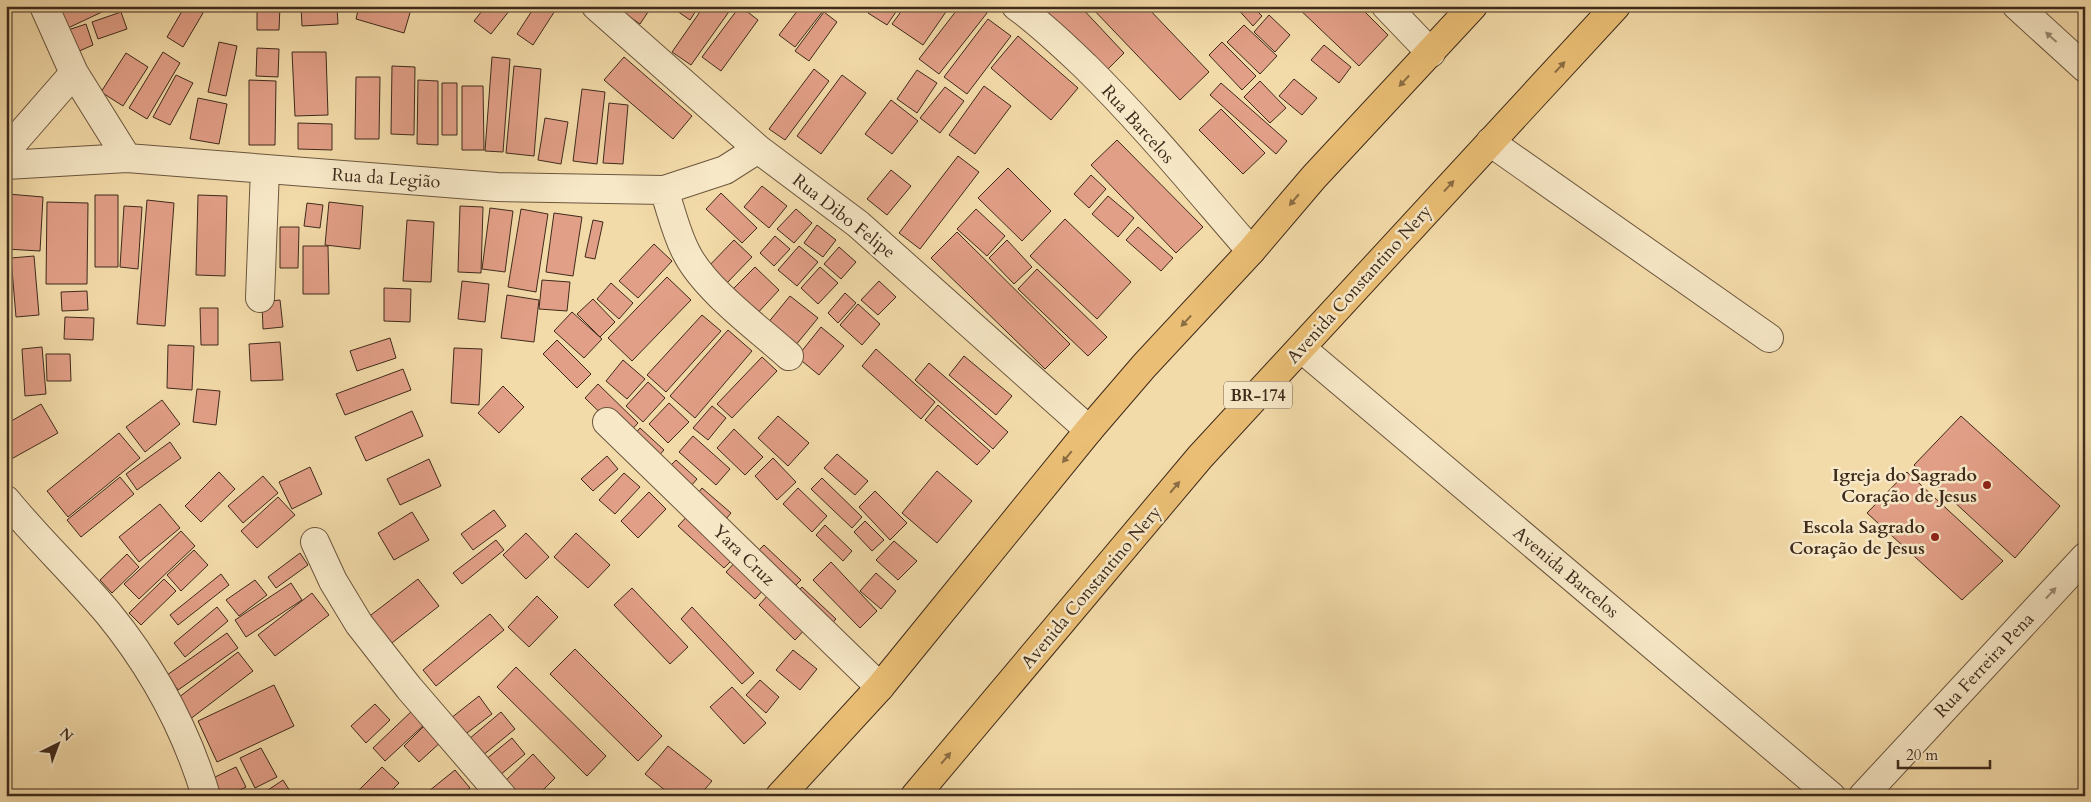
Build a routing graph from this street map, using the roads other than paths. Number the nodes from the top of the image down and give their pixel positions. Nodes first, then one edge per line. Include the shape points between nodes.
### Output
1 (44, 6) edge
2 (596, 6) edge
3 (1016, 6) edge
4 (1386, 6) edge
5 (1473, 6) edge
6 (2017, 6) edge
7 (1604, 12) edge
8 (1431, 53) junction
9 (2085, 68) edge
10 (74, 73) junction
11 (1490, 142) junction
12 (758, 149) junction
13 (6, 151) edge
14 (128, 158) junction
15 (6, 165) edge
16 (265, 169) junction
17 (664, 190) junction
18 (1251, 251) junction
19 (260, 298) dead end
20 (1769, 338) dead end
21 (1301, 348) junction
22 (789, 356) dead end
23 (607, 422) dead end
24 (1089, 430) junction
25 (6, 500) edge
26 (315, 542) dead end
27 (2085, 557) edge
28 (880, 687) junction
29 (206, 796) edge
30 (502, 796) edge
31 (780, 796) edge
32 (915, 796) edge
33 (1831, 796) edge
34 (1863, 796) edge

1 - 10 street
2 - 12 street, Rua Dibo Felipe
3 - 18 street, Rua Barcelos via 1115,96
4 - 8 street
5 - 8 highway
9 -> 6 street
11 -> 7 highway, Avenida Constantino Nery / BR-174
8 -> 18 highway via 1314,177
10 - 13 street
10 - 14 street
11 - 20 street
21 -> 11 highway, Avenida Constantino Nery / BR-174
12 - 17 street, Rua da Legião via 725,170
12 - 24 street, Rua Dibo Felipe via 858,224
14 - 15 street, Rua da Legião
14 - 16 street, Rua da Legião
16 - 17 street, Rua da Legião via 497,187
16 - 19 street
17 - 22 street via 685,252 698,272
18 -> 24 highway
32 -> 21 highway, Avenida Constantino Nery / BR-174 via 1200,457
21 - 33 street, Avenida Barcelos
23 - 28 street, Yara Cruz
24 -> 28 highway
25 - 29 street via 108,613 146,664 167,700
26 - 30 street via 333,581 359,624
34 -> 27 street, Rua Ferreira Pena
28 - 31 highway

